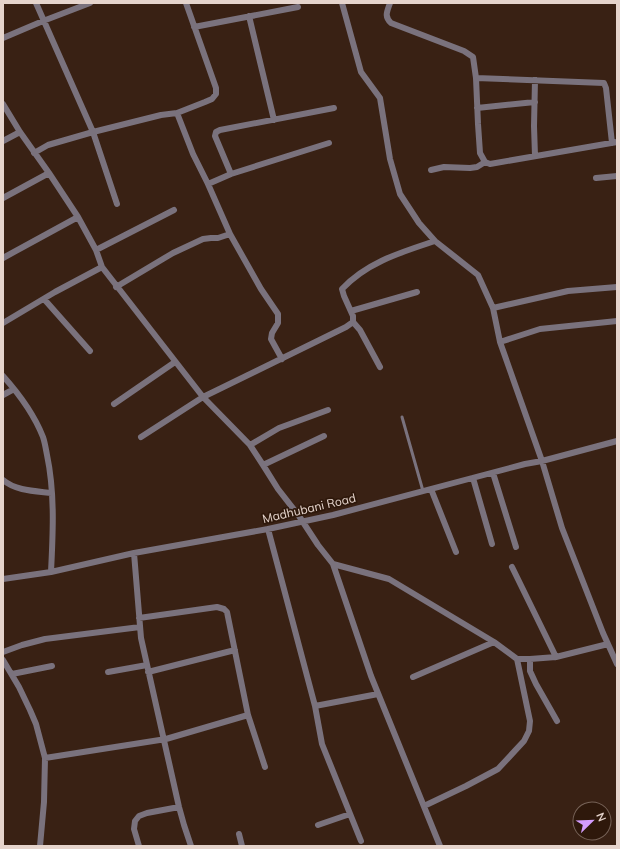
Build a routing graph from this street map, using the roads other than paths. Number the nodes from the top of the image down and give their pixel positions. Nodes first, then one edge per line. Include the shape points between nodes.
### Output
1 (36, 3) edge
2 (90, 3) edge
3 (186, 3) edge
4 (342, 3) edge
5 (390, 3) edge
6 (298, 7) dead end
7 (249, 16) junction
8 (43, 21) junction
9 (194, 27) junction
10 (3, 38) edge
11 (476, 78) junction
12 (536, 80) junction
13 (535, 102) junction
14 (3, 104) edge
15 (334, 108) dead end
16 (477, 108) junction
17 (177, 113) junction
18 (274, 120) junction
19 (20, 132) junction
20 (93, 132) junction
21 (3, 141) edge
22 (615, 142) edge
23 (329, 143) dead end
24 (34, 153) junction
25 (535, 156) junction
26 (485, 162) junction
27 (431, 170) dead end
28 (49, 173) junction
29 (231, 174) junction
30 (617, 176) edge
31 (596, 178) dead end
32 (208, 184) junction
33 (3, 198) edge
34 (117, 204) dead end
35 (174, 210) dead end
36 (78, 217) junction
37 (230, 234) junction
38 (435, 241) junction
39 (96, 250) junction
40 (3, 258) edge
41 (102, 267) junction
42 (116, 287) junction
43 (617, 287) edge
44 (418, 292) dead end
45 (44, 299) junction
46 (493, 308) junction
47 (351, 311) junction
48 (617, 321) edge
49 (353, 322) junction
50 (3, 324) edge
51 (500, 342) junction
52 (90, 351) dead end
53 (282, 359) junction
54 (175, 362) junction
55 (380, 367) dead end
56 (3, 376) edge
57 (14, 389) junction
58 (3, 395) edge
59 (203, 397) junction
60 (114, 404) dead end
61 (328, 410) dead end
62 (402, 417) dead end
63 (324, 436) dead end
64 (141, 437) dead end
65 (617, 441) edge
66 (250, 445) junction
67 (542, 461) junction
68 (263, 465) junction
69 (493, 473) junction
70 (473, 478) junction
71 (3, 480) edge
72 (431, 489) junction
73 (423, 491) junction
74 (52, 493) junction
75 (303, 521) junction
76 (268, 529) junction
77 (492, 544) dead end
78 (516, 547) dead end
79 (456, 552) dead end
80 (134, 554) junction
81 (333, 564) junction
82 (512, 567) dead end
83 (51, 572) junction
84 (3, 579) edge
85 (139, 618) junction
86 (140, 627) junction
87 (494, 642) junction
88 (608, 644) junction
89 (235, 650) junction
90 (3, 652) edge
91 (556, 657) junction
92 (517, 659) junction
93 (530, 659) junction
94 (3, 660) edge
95 (617, 664) edge
96 (147, 665) junction
97 (52, 666) dead end
98 (108, 672) dead end
99 (148, 672) junction
100 (12, 674) junction
101 (413, 677) dead end
102 (378, 694) junction
103 (315, 706) junction
104 (248, 715) junction
105 (557, 722) dead end
106 (163, 739) junction
107 (45, 758) junction
108 (265, 767) dead end
109 (424, 806) junction
110 (179, 807) junction
111 (350, 814) junction
112 (318, 825) dead end
113 (239, 834) dead end
114 (361, 841) dead end
115 (40, 846) edge
116 (139, 846) edge
117 (191, 846) edge
118 (242, 846) edge
119 (440, 846) edge

1 - 8 street
2 - 8 street
3 - 9 street
4 - 38 street via 361,72 380,98 390,159 400,194 419,223
5 - 11 street via 386,15 391,23 464,51 472,57
6 - 7 street
7 - 9 street
7 - 18 street
8 - 10 street
8 - 20 street
9 - 17 street via 216,94 212,99
11 - 12 street
11 - 16 street
12 - 13 street
12 - 22 street via 604,83
13 - 16 street
13 - 25 street
14 - 19 street
15 - 18 street
16 - 26 street via 480,153
17 - 20 street
17 - 32 street
18 - 29 street via 216,132 215,136
19 - 21 street
19 - 24 street
20 - 24 street via 48,145
20 - 34 street
22 - 25 street
23 - 29 street
24 - 28 street
25 - 26 street via 490,164
26 - 27 street via 470,168 444,167
28 - 33 street
28 - 36 street
29 - 32 street
30 - 31 street
32 - 37 street
35 - 39 street
36 - 39 street
36 - 40 street
37 - 42 street via 203,239 168,256
37 - 53 street via 278,314 278,323 272,333 272,339
38 - 46 street via 478,275
38 - 47 street via 390,256 350,281 342,288
39 - 41 street
41 - 42 street
41 - 45 street
42 - 54 street
43 - 46 street via 568,291
44 - 47 street
45 - 50 street
45 - 52 street
46 - 51 street
47 - 49 street
48 - 51 street via 540,329
49 - 53 street
49 - 55 street
51 - 67 street
53 - 59 street
54 - 59 street
54 - 60 street
56 - 57 street
57 - 58 street
57 - 74 street via 30,409 44,439
59 - 64 street
59 - 66 street
61 - 66 street via 279,428
62 - 73 lane
63 - 68 street
65 - 67 street, Madhubani Road
66 - 68 street
67 - 69 street, Madhubani Road
67 - 88 street via 562,528
68 - 75 street
69 - 70 street, Madhubani Road
69 - 78 street
70 - 72 street, Madhubani Road
70 - 77 street
71 - 74 street via 22,489
72 - 73 street, Madhubani Road
72 - 79 street
73 - 75 street, Madhubani Road
74 - 83 street
75 - 76 street, Madhubani Road
75 - 81 street
76 - 80 street, Madhubani Road
76 - 103 street
80 - 83 street, Madhubani Road
80 - 85 street
81 - 87 street via 389,579
81 - 102 street
82 - 91 street
83 - 84 street, Madhubani Road
85 - 86 street
85 - 89 street via 221,608 227,612
86 - 90 street via 45,639
86 - 96 street
87 - 92 street
87 - 101 street
88 - 91 street
88 - 95 street
89 - 99 street
89 - 104 street
91 - 93 street
92 - 93 street
92 - 109 street via 530,721 524,741 498,769
93 - 105 street via 530,670
94 - 100 street
96 - 98 street
96 - 99 street
97 - 100 street
99 - 106 street
100 - 107 street via 30,710
102 - 103 street
102 - 109 street
103 - 111 street via 322,744
104 - 106 street
104 - 108 street
106 - 107 street
106 - 110 street
107 - 115 street
109 - 119 street
110 - 116 street via 139,816 134,829
110 - 117 street
111 - 112 street
111 - 114 street
113 - 118 street

